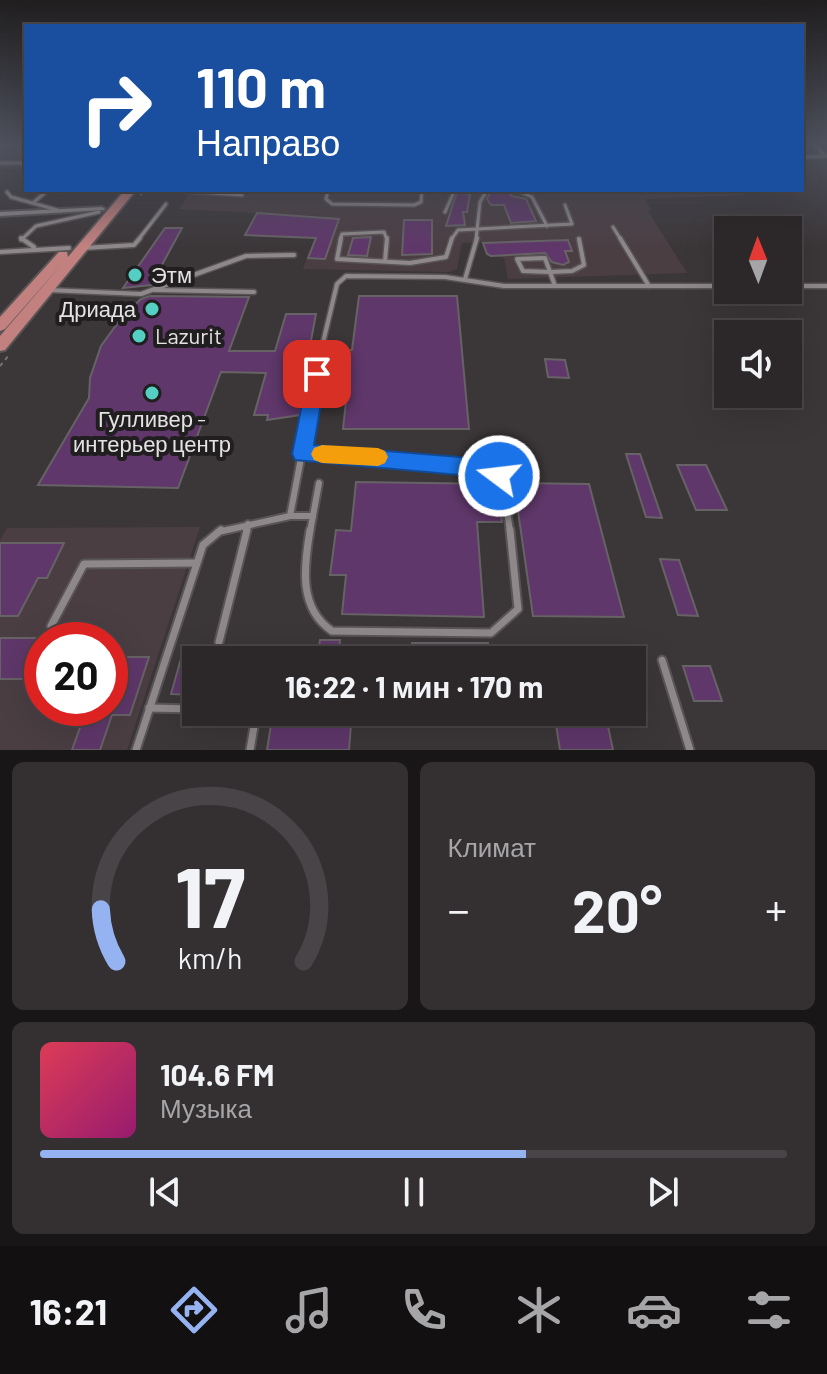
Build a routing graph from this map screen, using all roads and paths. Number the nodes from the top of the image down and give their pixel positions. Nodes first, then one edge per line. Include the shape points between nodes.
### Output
1 (7, 192) dead end
2 (46, 192) edge
3 (117, 192) edge
4 (129, 192) edge
5 (197, 192) edge
6 (328, 192) edge
7 (422, 192) edge
8 (452, 192) edge
9 (486, 192) edge
10 (521, 192) edge
11 (242, 195) dead end
12 (34, 202) junction
13 (166, 204) dead end
14 (565, 205) dead end
15 (61, 211) junction
16 (101, 211) junction
17 (445, 212) dead end
18 (0, 214) edge
19 (547, 226) junction
20 (613, 227) dead end
21 (479, 231) junction
22 (579, 239) dead end
23 (34, 247) junction
24 (76, 248) junction
25 (0, 252) edge
26 (294, 255) dead end
27 (385, 261) junction
28 (550, 271) junction
29 (465, 279) junction
30 (555, 286) junction
31 (649, 286) junction
32 (714, 286) edge
33 (802, 286) edge
34 (825, 287) edge
35 (154, 289) junction
36 (47, 290) junction
37 (254, 292) dead end
38 (0, 326) edge
39 (0, 346) edge
40 (321, 351) dead end
41 (317, 374) dead end
42 (302, 454) junction
43 (319, 483) dead end
44 (290, 516) junction
45 (313, 516) junction
46 (248, 524) junction
47 (196, 563) junction
48 (53, 622) edge
49 (219, 642) dead end
50 (662, 660) dead end
51 (149, 708) junction
52 (182, 709) edge
53 (254, 726) edge
54 (136, 750) edge
55 (250, 750) edge
56 (690, 750) edge

1 - 12 lane
2 - 12 lane
3 - 16 main road
4 - 24 main road
5 - 11 lane
6 - 7 lane via 332,204 414,205 421,202
8 - 17 lane
9 - 21 lane via 480,202
10 - 19 lane via 532,197
12 - 15 lane
13 - 24 lane via 134,245
14 - 19 lane via 573,222
15 - 16 street
15 - 18 street
16 - 23 lane via 30,229 20,239
16 - 24 main road
19 - 21 lane
20 - 31 lane
21 - 27 lane via 455,231 441,260
21 - 29 lane
22 - 28 lane via 582,268
23 - 24 lane
23 - 25 lane
24 - 36 main road
24 - 38 main road
26 - 35 lane via 246,256
27 - 27 lane via 384,232 342,234 337,259
28 - 28 lane via 523,271 517,259 543,258
28 - 30 lane
29 - 30 lane
29 - 40 lane via 342,278
30 - 31 lane
31 - 32 lane
33 - 34 lane
35 - 36 lane via 128,296
35 - 37 lane
36 - 39 main road
41 - 42 lane
42 - 44 lane
42 - 45 lane via 354,454 492,471 503,481 506,494 518,609 491,633 321,627 311,612 304,575
43 - 45 lane
44 - 45 lane
44 - 46 lane
46 - 47 lane via 209,537
46 - 49 lane
47 - 48 lane via 84,564
47 - 51 lane
50 - 56 lane
51 - 52 lane
51 - 54 lane
53 - 55 lane

